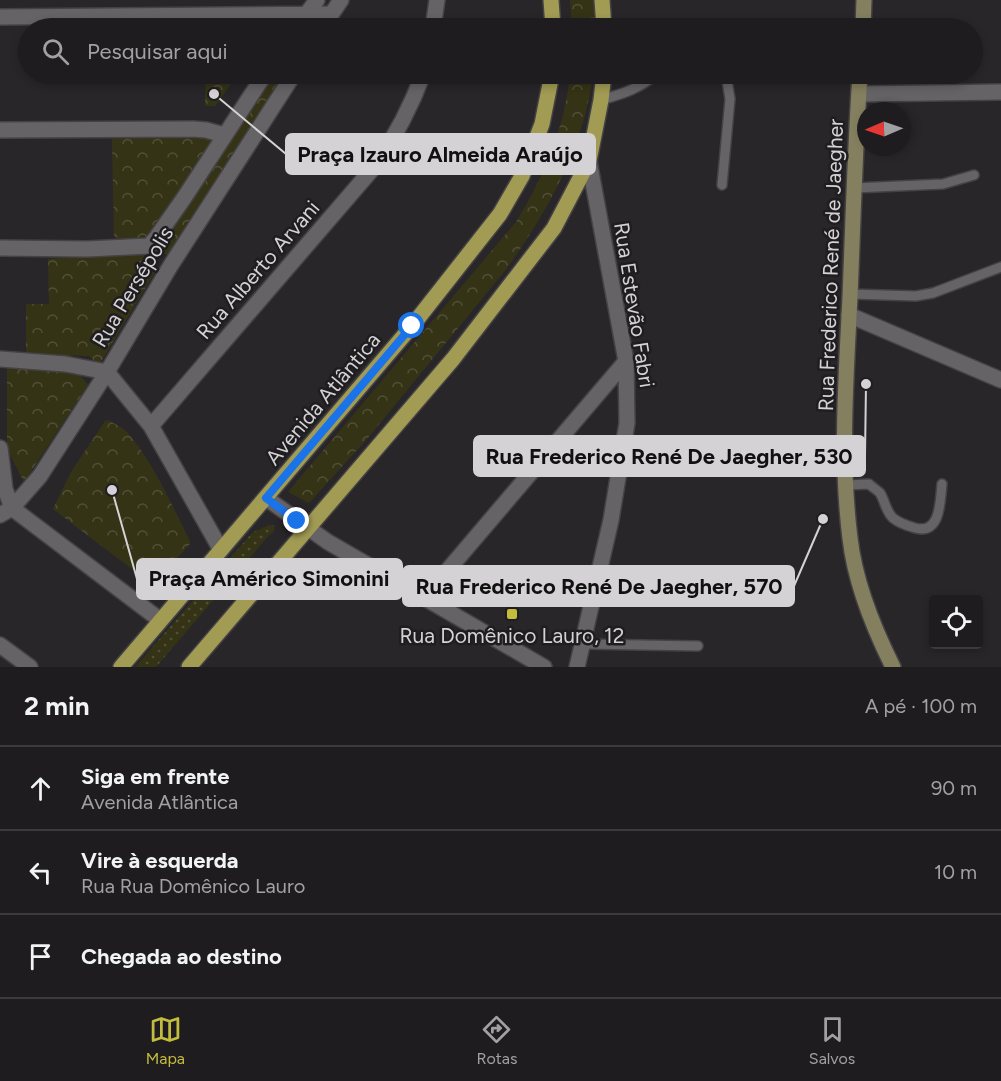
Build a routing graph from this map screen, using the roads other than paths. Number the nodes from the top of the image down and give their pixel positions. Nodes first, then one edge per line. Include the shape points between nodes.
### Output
1 (317, 0) edge
2 (341, 0) edge
3 (437, 0) edge
4 (551, 0) edge
5 (602, 0) edge
6 (864, 0) edge
7 (331, 14) junction
8 (305, 15) junction
9 (0, 16) edge
10 (303, 18) edge
11 (328, 18) edge
12 (434, 18) edge
13 (552, 18) edge
14 (603, 18) edge
15 (863, 18) edge
16 (258, 84) edge
17 (288, 84) edge
18 (419, 84) edge
19 (550, 84) edge
20 (603, 84) edge
21 (642, 84) edge
22 (728, 84) edge
23 (860, 84) edge
24 (1001, 92) edge
25 (859, 94) junction
26 (601, 100) junction
27 (0, 130) edge
28 (224, 135) junction
29 (589, 161) junction
30 (974, 175) dead end
31 (722, 185) dead end
32 (854, 188) junction
33 (0, 248) edge
34 (1001, 267) edge
35 (850, 294) junction
36 (849, 315) junction
37 (0, 360) edge
38 (626, 361) junction
39 (106, 372) junction
40 (1001, 380) edge
41 (151, 426) junction
42 (0, 448) edge
43 (942, 484) dead end
44 (846, 485) junction
45 (266, 498) junction
46 (6, 512) edge
47 (309, 529) junction
48 (221, 550) junction
49 (424, 598) junction
50 (160, 621) junction
51 (582, 644) junction
52 (0, 645) edge
53 (698, 646) dead end
54 (197, 665) edge
55 (541, 666) edge
56 (30, 667) edge
57 (121, 667) edge
58 (577, 667) edge
59 (893, 667) edge

1 - 8 street
2 - 7 street
3 - 12 street
4 - 13 main road
5 - 14 main road
6 - 15 main road
7 - 8 street
7 - 11 street
8 - 9 street
8 - 10 street
16 - 28 street, Rua Persépolis
17 - 39 street, Rua Persépolis
18 - 41 street, Rua Alberto Arvani via 391,143 375,166
19 - 45 main road, Avenida Atlântica via 538,134 522,176 500,214 412,326
20 - 26 main road
21 - 26 lane
22 - 31 lane via 730,99
23 - 25 main road, Rua Frederico René de Jaegher
24 - 25 street
25 - 32 main road, Rua Frederico René de Jaegher
26 - 29 main road
27 - 28 street via 193,129
28 - 33 street, Rua Persépolis via 149,246
29 - 38 street, Rua Estevão Fabri
29 - 47 main road via 554,228 525,268
30 - 32 lane via 943,184
32 - 35 main road, Rua Frederico René de Jaegher
34 - 35 lane via 933,293
35 - 36 main road, Rua Frederico René de Jaegher
36 - 40 street
36 - 44 main road, Rua Frederico René de Jaegher
37 - 39 street via 65,364
38 - 49 street
38 - 51 street, Rua Estevão Fabri via 627,423
39 - 41 street
39 - 46 street, Rua Persépolis via 40,476
41 - 48 street
42 - 46 street
43 - 44 lane via 939,516 932,526 922,530 893,519 880,494 868,484
44 - 59 main road, Rua Frederico René de Jaegher via 850,539 862,591
45 - 47 street
45 - 48 main road, Avenida Atlântica
46 - 50 street
47 - 49 street
47 - 54 main road
48 - 50 main road, Avenida Atlântica
49 - 55 street
50 - 57 main road, Avenida Atlântica
51 - 53 lane
51 - 58 street, Rua Estevão Fabri
52 - 56 street

